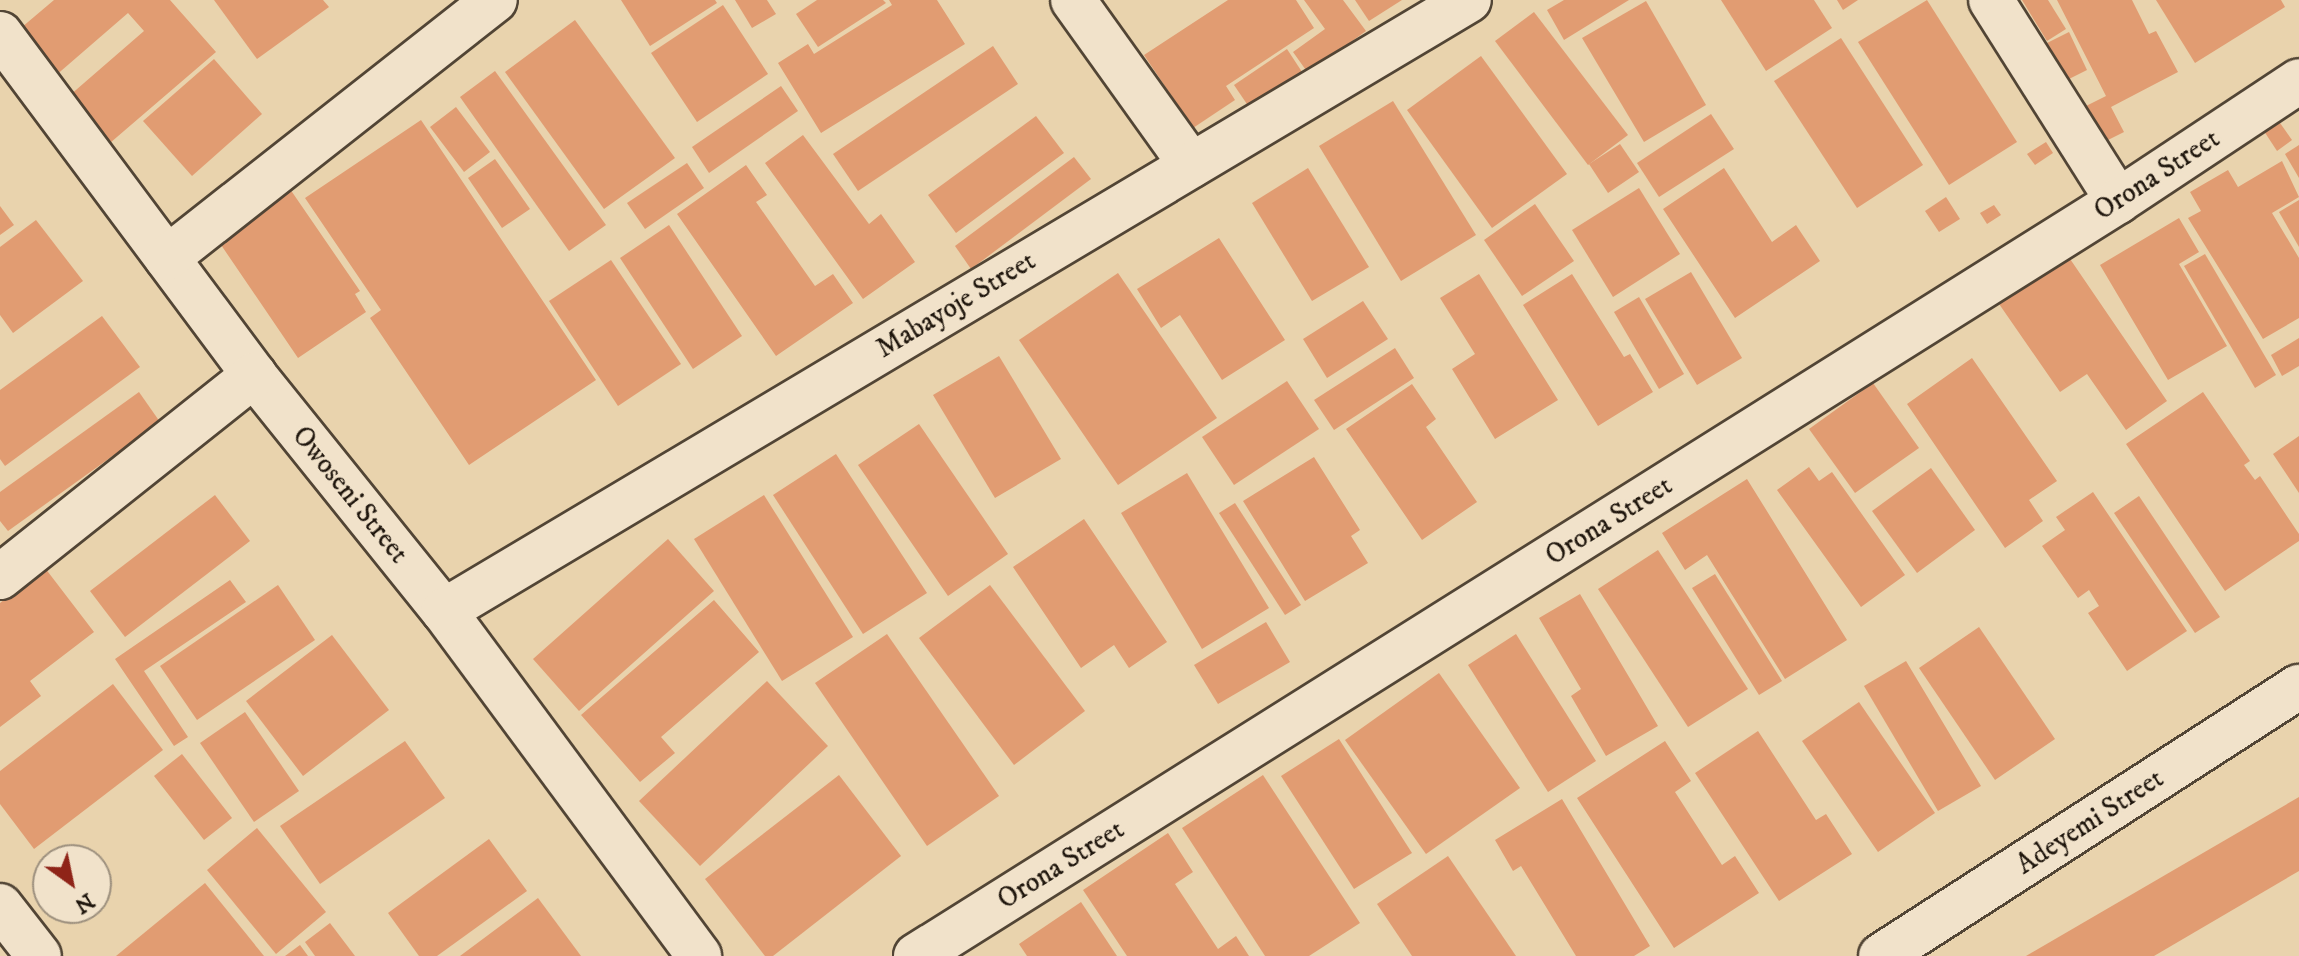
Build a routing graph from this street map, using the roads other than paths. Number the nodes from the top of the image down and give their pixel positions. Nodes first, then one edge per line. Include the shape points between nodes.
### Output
1 (495, 0) edge
2 (1073, 0) edge
3 (1469, 0) edge
4 (1991, 0) edge
5 (0, 34) edge
6 (2299, 81) edge
7 (1191, 165) junction
8 (2118, 201) junction
9 (167, 258) junction
10 (254, 375) junction
11 (0, 577) edge
12 (444, 611) junction
13 (2299, 687) edge
14 (0, 906) edge
15 (39, 956) edge
16 (699, 956) edge
17 (916, 956) edge
18 (1881, 956) edge

1 - 9 street
2 - 7 street
3 - 7 street, Mabayoje Street
4 - 8 street
5 - 9 street, Owoseni Street
6 - 8 street, Orona Street
7 - 12 street, Mabayoje Street
8 - 17 street, Orona Street
9 - 10 street, Owoseni Street
10 - 11 street
10 - 12 street, Owoseni Street
12 - 16 street, Owoseni Street
13 - 18 street, Adeyemi Street
14 - 15 street

